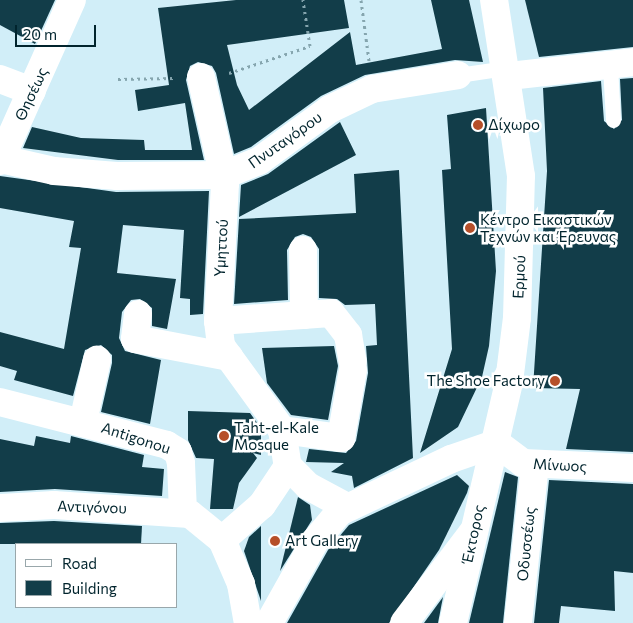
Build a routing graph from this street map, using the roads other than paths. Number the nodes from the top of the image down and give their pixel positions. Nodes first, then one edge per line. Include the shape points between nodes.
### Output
1 (72, 0) edge
2 (494, 0) edge
3 (622, 64) edge
4 (508, 72) junction
5 (458, 76) joint
6 (201, 77) road end
7 (0, 79) edge
8 (32, 91) junction
9 (613, 120) dead end
10 (0, 160) edge
11 (224, 176) junction
12 (303, 250) dead end
13 (138, 314) dead end
14 (304, 315) junction
15 (218, 321) junction
16 (229, 357) junction
17 (97, 360) dead end
18 (0, 402) edge
19 (83, 422) junction
20 (282, 430) junction
21 (492, 446) junction
22 (535, 465) junction
23 (288, 466) junction
24 (633, 468) edge
25 (347, 507) junction
26 (0, 508) edge
27 (183, 512) junction
28 (475, 530) junction
29 (222, 540) junction
30 (240, 584) junction
31 (274, 614) edge
32 (248, 623) edge
33 (404, 623) edge
34 (453, 623) edge
35 (518, 623) edge

1 - 8 street, Θησέως
2 - 4 street, Ερμού
3 - 4 street
3 - 9 lane
4 - 5 lane, Πνυταγόρου
4 - 21 street, Ερμού via 521,176 521,257 509,382
5 - 11 street, Πνυταγόρου via 372,89 330,109 259,161
6 - 11 street, Υμηττού
7 - 8 street
8 - 10 street, Θησέως
10 - 11 street, Πνυταγόρου via 54,171 117,176
11 - 15 street, Υμηττού
12 - 14 street
13 - 16 street via 135,339
14 - 15 street
14 - 20 street via 331,313 348,335 353,366 341,438
15 - 16 street, Υμηττού via 221,346
16 - 20 street, Υμηττού
17 - 19 street, Antigonou
18 - 19 street, Antigonou
19 - 27 street, Antigonou via 167,445 178,452
20 - 23 street, Υμηττού
21 - 22 street, Μίνωος
21 - 25 street
21 - 28 street, Έκτορος
22 - 24 street, Μίνωος
22 - 35 street, Οδυσσέως
23 - 25 street via 308,486
23 - 29 street via 262,505
25 - 31 street via 315,540
26 - 27 street, Αντιγόνου via 54,505
27 - 29 street
28 - 33 street
28 - 34 street, Έκτορος
29 - 30 street
30 - 31 street
30 - 32 street

